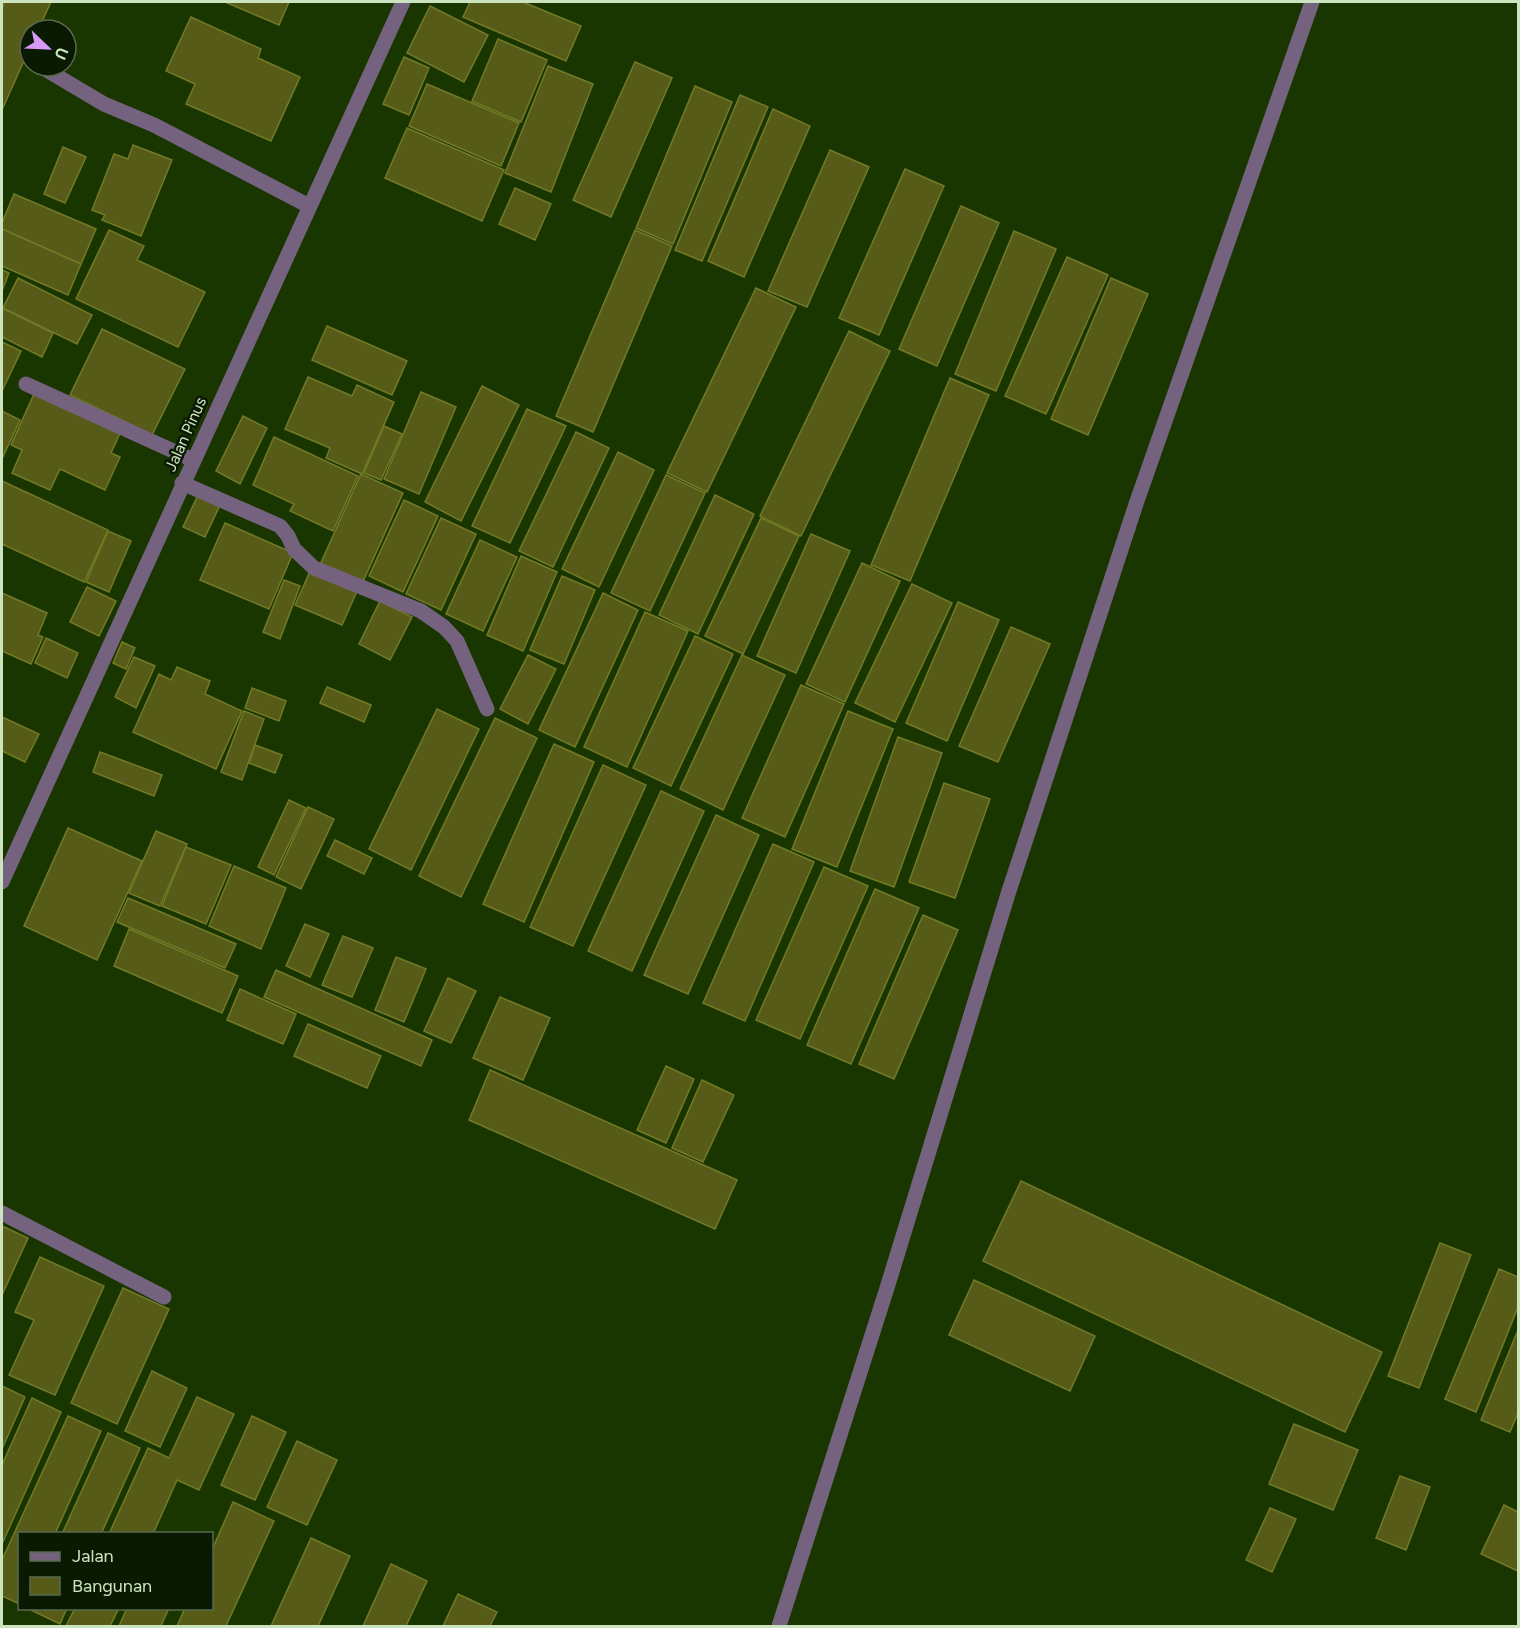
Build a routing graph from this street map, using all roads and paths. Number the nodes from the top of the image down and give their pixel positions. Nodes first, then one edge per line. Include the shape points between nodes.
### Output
1 (403, 2) edge
2 (1312, 2) edge
3 (60, 78) edge
4 (309, 206) junction
5 (26, 384) dead end
6 (193, 460) junction
7 (182, 483) junction
8 (487, 709) dead end
9 (2, 882) edge
10 (2, 1213) edge
11 (164, 1297) dead end
12 (779, 1626) edge

1 - 4 street, Jalan Pinus
2 - 12 street via 1136,504 1011,883
3 - 4 street via 104,104 154,125
4 - 6 street, Jalan Pinus
5 - 6 street
6 - 7 street, Jalan Pinus
7 - 8 street via 280,525 294,549 314,568 421,611 444,627 458,641
7 - 9 street, Jalan Pinus
10 - 11 street

